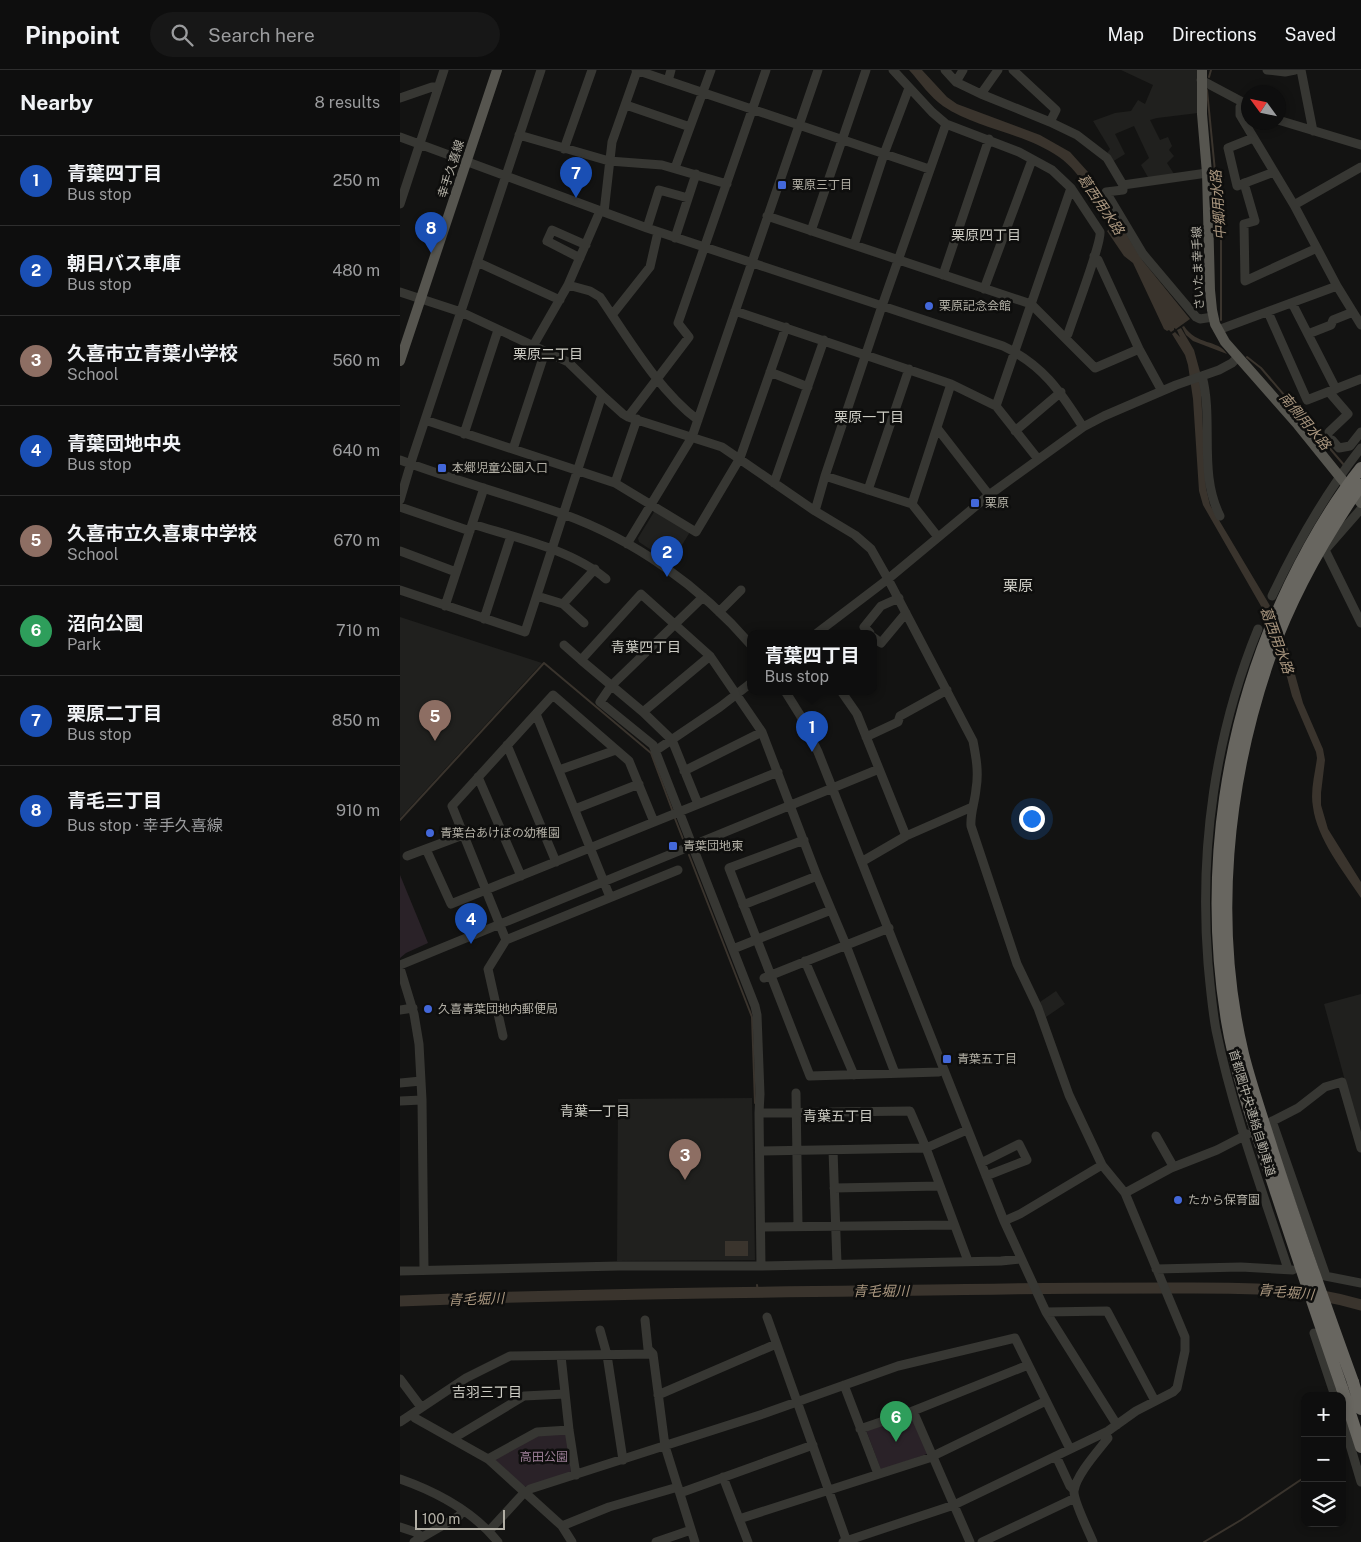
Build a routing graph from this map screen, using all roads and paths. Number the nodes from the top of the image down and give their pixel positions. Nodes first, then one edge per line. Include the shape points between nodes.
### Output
1 (444, 70) edge
2 (496, 70) edge
3 (541, 70) edge
4 (592, 70) edge
5 (636, 70) edge
6 (671, 70) edge
7 (711, 70) edge
8 (766, 70) edge
9 (818, 70) edge
10 (866, 70) edge
11 (893, 70) edge
12 (945, 70) edge
13 (963, 70) edge
14 (998, 70) edge
15 (1013, 70) edge
16 (1267, 70) edge
17 (1295, 70) edge
18 (1301, 70) edge
19 (1202, 75) edge
20 (668, 81) junction
21 (956, 82) junction
22 (438, 87) junction
23 (909, 88) junction
24 (703, 93) junction
25 (981, 94) junction
26 (400, 98) edge
27 (1241, 101) edge
28 (626, 105) junction
29 (752, 110) junction
30 (1050, 122) junction
31 (1286, 123) edge
32 (946, 124) junction
33 (799, 125) junction
34 (690, 127) junction
35 (1248, 130) edge
36 (1313, 131) junction
37 (519, 135) junction
38 (400, 137) edge
39 (1253, 138) junction
40 (989, 139) junction
41 (842, 140) junction
42 (420, 144) junction
43 (1361, 145) edge
44 (564, 149) junction
45 (884, 154) junction
46 (1032, 160) junction
47 (609, 161) junction
48 (466, 162) junction
49 (1361, 166) edge
50 (675, 168) junction
51 (930, 169) junction
52 (1274, 172) junction
53 (1207, 173) junction
54 (696, 174) junction
55 (505, 176) junction
56 (1244, 183) junction
57 (727, 184) junction
58 (1123, 185) junction
59 (1071, 188) junction
60 (688, 198) junction
61 (400, 204) edge
62 (1294, 205) junction
63 (602, 212) junction
64 (767, 216) junction
65 (647, 228) junction
66 (811, 230) junction
67 (658, 232) junction
68 (675, 238) junction
69 (586, 245) junction
70 (854, 245) junction
71 (705, 248) junction
72 (1317, 248) junction
73 (1094, 256) junction
74 (580, 258) junction
75 (898, 259) junction
76 (477, 262) junction
77 (751, 262) junction
78 (943, 275) junction
79 (568, 285) junction
80 (1337, 286) junction
81 (984, 289) junction
82 (400, 292) edge
83 (421, 299) junction
84 (560, 300) junction
85 (1292, 303) junction
86 (1031, 304) junction
87 (882, 306) junction
88 (735, 311) junction
89 (461, 312) junction
90 (1268, 312) junction
91 (1353, 312) junction
92 (612, 315) junction
93 (1213, 317) junction
94 (1361, 325) edge
95 (786, 327) junction
96 (498, 330) junction
97 (1218, 330) junction
98 (1308, 334) junction
99 (1065, 337) junction
100 (824, 340) junction
101 (533, 346) junction
102 (1140, 349) junction
103 (544, 352) junction
104 (1014, 352) junction
105 (866, 354) junction
106 (1238, 357) junction
107 (400, 361) edge
108 (909, 369) junction
109 (770, 372) junction
110 (1201, 376) junction
111 (658, 378) junction
112 (1361, 379) edge
113 (951, 384) junction
114 (808, 387) junction
115 (1332, 390) junction
116 (1162, 391) junction
117 (1061, 392) junction
118 (602, 395) junction
119 (996, 406) junction
120 (633, 418) junction
121 (425, 420) junction
122 (698, 420) junction
123 (1083, 427) junction
124 (937, 428) junction
125 (1015, 430) junction
126 (1361, 432) edge
127 (464, 434) junction
128 (692, 437) junction
129 (1361, 448) edge
130 (513, 450) junction
131 (740, 458) junction
132 (1038, 458) junction
133 (400, 460) edge
134 (411, 464) junction
135 (1361, 468) edge
136 (576, 471) junction
137 (1340, 475) junction
138 (825, 476) junction
139 (615, 483) junction
140 (774, 483) junction
141 (1361, 485) edge
142 (484, 488) junction
143 (868, 490) junction
144 (990, 495) junction
145 (400, 500) edge
146 (1361, 503) edge
147 (912, 504) junction
148 (651, 505) junction
149 (400, 507) edge
150 (1361, 509) edge
151 (815, 511) junction
152 (563, 514) junction
153 (1220, 516) dead end
154 (471, 527) junction
155 (511, 536) junction
156 (938, 537) junction
157 (627, 544) junction
158 (552, 549) junction
159 (400, 551) edge
160 (595, 569) junction
161 (456, 572) junction
162 (606, 579) dead end
163 (888, 579) junction
164 (400, 590) edge
165 (741, 590) dead end
166 (537, 596) junction
167 (1272, 596) dead end
168 (703, 597) junction
169 (899, 598) junction
170 (563, 604) junction
171 (445, 606) junction
172 (719, 612) junction
173 (906, 613) junction
174 (484, 619) junction
175 (584, 623) dead end
176 (1361, 623) edge
177 (675, 624) junction
178 (1258, 629) dead end
179 (821, 630) edge
180 (866, 630) edge
181 (877, 640) edge
182 (747, 641) edge
183 (564, 645) dead end
184 (710, 656) junction
185 (581, 660) junction
186 (611, 686) junction
187 (747, 686) edge
188 (947, 690) junction
189 (737, 694) junction
190 (787, 695) edge
191 (844, 695) edge
192 (643, 712) junction
193 (536, 714) junction
194 (762, 732) junction
195 (866, 737) junction
196 (672, 740) junction
197 (507, 745) junction
198 (616, 750) junction
199 (655, 751) junction
200 (879, 769) junction
201 (559, 770) junction
202 (684, 771) junction
203 (778, 772) junction
204 (478, 777) junction
205 (639, 784) junction
206 (832, 788) junction
207 (698, 804) junction
208 (791, 806) junction
209 (972, 807) junction
210 (575, 809) junction
211 (679, 813) junction
212 (654, 822) junction
213 (462, 835) junction
214 (906, 836) junction
215 (804, 840) junction
216 (692, 846) junction
217 (591, 847) junction
218 (426, 849) junction
219 (407, 856) dead end
220 (863, 861) junction
221 (556, 862) junction
222 (678, 870) dead end
223 (521, 876) junction
224 (817, 876) junction
225 (604, 882) junction
226 (486, 890) junction
227 (610, 897) junction
228 (743, 905) junction
229 (831, 910) junction
230 (500, 925) junction
231 (889, 928) junction
232 (506, 940) junction
233 (757, 940) junction
234 (846, 945) junction
235 (733, 949) junction
236 (805, 961) junction
237 (400, 967) edge
238 (767, 976) junction
239 (413, 1008) junction
240 (400, 1010) edge
241 (502, 1036) dead end
242 (939, 1072) dead end
243 (896, 1073) junction
244 (854, 1075) junction
245 (421, 1081) junction
246 (400, 1083) edge
247 (796, 1093) dead end
248 (422, 1100) junction
249 (400, 1101) edge
250 (796, 1112) junction
251 (759, 1113) junction
252 (1272, 1122) junction
253 (967, 1130) junction
254 (1156, 1136) dead end
255 (1244, 1136) junction
256 (926, 1148) junction
257 (1361, 1148) edge
258 (833, 1150) junction
259 (760, 1151) junction
260 (797, 1151) junction
261 (981, 1164) junction
262 (1102, 1166) junction
263 (1173, 1166) junction
264 (986, 1176) junction
265 (940, 1186) junction
266 (834, 1188) junction
267 (1125, 1194) junction
268 (1004, 1221) junction
269 (954, 1225) junction
270 (798, 1226) junction
271 (836, 1226) junction
272 (760, 1227) junction
273 (1020, 1259) junction
274 (968, 1261) junction
275 (837, 1264) junction
276 (761, 1266) junction
277 (1288, 1269) junction
278 (424, 1270) junction
279 (1156, 1270) junction
280 (400, 1272) edge
281 (1326, 1276) junction
282 (1361, 1284) edge
283 (1045, 1309) junction
284 (767, 1317) dead end
285 (645, 1320) dead end
286 (600, 1330) dead end
287 (1314, 1333) dead end
288 (776, 1344) junction
289 (653, 1354) junction
290 (608, 1355) junction
291 (561, 1356) junction
292 (1028, 1365) junction
293 (400, 1379) edge
294 (844, 1385) junction
295 (1334, 1392) edge
296 (565, 1394) junction
297 (658, 1395) junction
298 (1046, 1401) junction
299 (1155, 1401) junction
300 (797, 1402) junction
301 (421, 1407) junction
302 (1361, 1409) edge
303 (913, 1411) junction
304 (412, 1414) junction
305 (400, 1422) edge
306 (1117, 1425) junction
307 (860, 1429) junction
308 (569, 1430) junction
309 (1346, 1431) edge
310 (454, 1438) junction
311 (1108, 1438) dead end
312 (813, 1445) junction
313 (665, 1446) junction
314 (1361, 1447) edge
315 (1070, 1450) junction
316 (933, 1456) junction
317 (1056, 1456) junction
318 (488, 1458) junction
319 (623, 1460) junction
320 (878, 1474) junction
321 (576, 1475) junction
322 (723, 1477) junction
323 (400, 1479) edge
324 (1361, 1482) edge
325 (679, 1490) junction
326 (829, 1490) junction
327 (525, 1492) junction
328 (1075, 1494) junction
329 (954, 1505) junction
330 (463, 1510) junction
331 (739, 1519) junction
332 (562, 1526) junction
333 (400, 1527) edge
334 (691, 1530) junction
335 (489, 1531) junction
336 (418, 1540) edge
337 (1089, 1541) edge
338 (498, 1542) edge
339 (572, 1542) edge
340 (656, 1542) edge
341 (695, 1542) edge
342 (748, 1542) edge
343 (845, 1542) edge
344 (970, 1542) edge
345 (982, 1542) edge

1 - 22 street
2 - 48 main road, 幸手久喜線
3 - 37 street
4 - 44 street
5 - 20 street
5 - 28 street
6 - 20 street
7 - 24 street
8 - 29 street
9 - 33 street
10 - 41 street
11 - 23 street
12 - 21 street
13 - 21 street
14 - 25 street
15 - 30 street via 1056,110
16 - 17 street
18 - 36 street
19 - 27 street
19 - 53 main road, さいたま幸手線
20 - 24 street
21 - 25 street
22 - 26 street
22 - 42 street
23 - 32 street
23 - 45 street
24 - 29 street
24 - 34 street
25 - 30 street
28 - 34 street
28 - 47 street via 612,142
29 - 33 street
29 - 57 street
30 - 58 street via 1077,135 1107,158
31 - 36 street
32 - 40 street
32 - 51 street
33 - 41 street
33 - 64 street
34 - 50 street
35 - 39 street
36 - 43 street
37 - 44 street
37 - 55 street
38 - 42 street
39 - 52 street
39 - 56 street via 1228,148 1237,186
40 - 46 street
40 - 78 street
41 - 45 street
41 - 66 street
42 - 48 street
42 - 61 street
44 - 47 street
45 - 51 street
45 - 70 street
46 - 59 street via 1052,170
46 - 81 street
47 - 50 street
47 - 63 street
48 - 55 street
48 - 83 main road, 幸手久喜線
49 - 62 street
50 - 54 street
51 - 75 street
52 - 56 street
52 - 62 street
53 - 58 street
53 - 93 main road, さいたま幸手線
54 - 57 street
54 - 60 street
55 - 63 street
55 - 76 street
56 - 72 street via 1255,221 1244,224 1245,281
57 - 71 street
58 - 93 street via 1123,190 1106,192 1143,254 1196,317
59 - 73 street via 1101,233
59 - 86 street
60 - 65 street via 659,190
60 - 68 street
62 - 72 street
63 - 65 street
63 - 69 street
64 - 66 street
64 - 77 street
65 - 67 street
66 - 70 street
67 - 68 street
67 - 92 street via 650,266
68 - 71 street
69 - 74 street
69 - 74 street via 552,230 547,241
70 - 75 street
71 - 77 street
71 - 111 street via 678,323 690,337
72 - 80 street
73 - 99 street
73 - 102 street
74 - 79 street
75 - 78 street
75 - 87 street
76 - 84 street
76 - 89 street
77 - 87 street
77 - 88 street
78 - 81 street
79 - 84 street
79 - 92 street via 600,297
80 - 85 street
80 - 91 street
81 - 86 street
82 - 83 street
83 - 89 street
83 - 107 main road, 幸手久喜線
84 - 101 street
85 - 90 street
85 - 98 street
86 - 99 street
86 - 104 street
87 - 104 street
87 - 105 street
88 - 95 street
88 - 122 street
89 - 96 street
89 - 121 street
90 - 97 street
90 - 115 street via 1307,400
91 - 94 street
91 - 98 street
92 - 111 street
93 - 97 main road, さいたま幸手線
95 - 100 street
95 - 109 street
96 - 101 street
96 - 127 street
97 - 106 main road, さいたま幸手線
98 - 115 street
99 - 102 street via 1095,368
100 - 105 street
100 - 114 street
101 - 103 street
102 - 116 street
103 - 118 street via 568,362
103 - 130 street
104 - 117 street via 1038,368
104 - 119 street
105 - 108 street
105 - 138 street
106 - 110 street via 1227,366
106 - 137 main road, さいたま幸手線
108 - 113 street
108 - 143 street
109 - 114 street
109 - 131 street
110 - 116 street
110 - 153 street via 1209,477
111 - 120 street
111 - 122 street via 682,408
112 - 115 street
113 - 119 street
113 - 124 street
114 - 140 street
115 - 126 street via 1348,414 1331,436 1339,448 1350,446
116 - 123 street
117 - 123 street
117 - 125 street
118 - 120 street via 623,414
118 - 136 street
119 - 125 street
120 - 128 street
120 - 139 street
121 - 127 street
121 - 134 street
122 - 128 street
123 - 132 street
124 - 144 street
124 - 147 street
125 - 132 street
127 - 130 street
128 - 131 street via 722,446
128 - 148 street
129 - 137 street
130 - 136 street
131 - 140 street
131 - 148 street via 696,532
132 - 144 street
133 - 134 street
134 - 142 street
134 - 145 street
135 - 314 highway, 首都圏中央連絡自動車道, bridge via 1306,553 1259,658 1226,787 1217,910 1225,1003 1242,1085
136 - 139 street
136 - 152 street
137 - 146 main road, さいたま幸手線
137 - 167 street via 1307,526
138 - 143 street
138 - 151 street
139 - 148 street
140 - 151 street
141 - 302 highway, 首都圏中央連絡自動車道, bridge via 1321,547 1270,655 1247,735 1236,789 1227,908 1232,992 1243,1053 1286,1193
142 - 152 street
142 - 154 street
143 - 147 street
144 - 156 street
147 - 156 street
148 - 157 street
149 - 154 street
150 - 176 street via 1325,550
151 - 163 street via 855,535 870,549
152 - 157 street
152 - 158 street
154 - 155 street
154 - 161 street
155 - 158 street
155 - 174 street
156 - 163 street
157 - 168 street via 663,566
158 - 160 street
158 - 166 street
159 - 161 street
160 - 162 street
160 - 170 street
161 - 171 street
163 - 169 street
163 - 179 street
164 - 171 street
165 - 172 street
166 - 170 street
166 - 174 street via 525,632
168 - 172 street
168 - 177 street
169 - 173 street
169 - 180 street via 881,606 864,628
170 - 175 street
171 - 174 street
172 - 182 street
173 - 181 street via 881,643
173 - 188 street
177 - 184 street
177 - 185 street via 641,594
177 - 186 street
178 - 255 street via 1234,696 1216,773 1206,890 1214,1019
183 - 185 street
184 - 189 street
184 - 192 street
185 - 186 street
186 - 192 street
186 - 199 street via 600,702 653,745
187 - 189 street
188 - 195 street via 900,716 898,722
188 - 209 street via 974,740 978,768
189 - 194 street
189 - 196 street
190 - 206 street via 813,740
191 - 195 street via 857,714
192 - 196 street
193 - 197 street
193 - 198 street via 554,695
193 - 201 street
194 - 202 street
194 - 203 street
195 - 200 street
196 - 199 street
196 - 202 street
197 - 204 street
197 - 221 street
198 - 201 street
198 - 205 street via 629,761
199 - 211 street
200 - 206 street
200 - 214 street
201 - 210 street
202 - 207 street
203 - 207 street
203 - 208 street
204 - 213 street via 452,806
204 - 223 street
205 - 210 street
205 - 212 street
206 - 208 street
206 - 220 street
207 - 211 street
208 - 215 street
208 - 216 street
209 - 214 street
209 - 262 street via 971,826 1017,964 1038,1008 1069,1095
210 - 217 street
211 - 212 street
211 - 216 street
212 - 217 street
213 - 218 street
213 - 226 street
214 - 220 street
215 - 224 street
215 - 228 street via 728,868
216 - 225 street
216 - 235 street
217 - 221 street
217 - 225 street
218 - 219 street
218 - 226 street via 451,904
220 - 231 street
221 - 223 street
222 - 227 street
223 - 226 street
224 - 228 street
224 - 229 street
225 - 227 street
225 - 230 street
226 - 230 street
227 - 232 street
228 - 233 street
229 - 233 street
229 - 234 street
230 - 232 street
230 - 237 street
231 - 234 street
231 - 253 street
232 - 241 street via 488,969
233 - 235 street
233 - 238 street
234 - 236 street
234 - 243 street
235 - 251 street via 757,1015
236 - 238 street
236 - 244 street
237 - 239 street
238 - 244 street via 810,1076
239 - 240 street
239 - 245 street
242 - 243 street
243 - 244 street
245 - 246 street
245 - 248 street
247 - 250 street
248 - 249 street
248 - 278 street
250 - 251 street
250 - 256 street via 910,1111
250 - 260 street
251 - 259 street
252 - 255 street
252 - 257 street via 1298,1108 1325,1087 1342,1082
252 - 281 street
253 - 256 street
253 - 261 street
254 - 263 street
255 - 263 street
255 - 277 street
256 - 258 street
256 - 265 street
258 - 260 street
258 - 266 street
259 - 260 street
259 - 272 street
260 - 270 street
261 - 264 street
261 - 264 street via 1018,1144 1027,1160
262 - 267 street
262 - 268 street
263 - 267 street
264 - 268 street
265 - 266 street
265 - 269 street
266 - 271 street
267 - 279 street
268 - 273 street
269 - 271 street
269 - 274 street
270 - 271 street
270 - 272 street
271 - 275 street
272 - 276 street
273 - 274 street
273 - 283 street
274 - 275 street
275 - 276 street
276 - 278 street
277 - 279 street
277 - 281 street
278 - 280 street
279 - 299 street via 1185,1337 1185,1351 1177,1388
281 - 282 street
283 - 299 street via 1107,1311
283 - 306 street
284 - 288 street
285 - 289 street via 648,1349
286 - 290 street
287 - 295 street
288 - 297 street
288 - 300 street
289 - 290 street
289 - 297 street
290 - 291 street
290 - 319 street
291 - 296 street
291 - 301 street via 510,1356 466,1378
292 - 294 street via 1015,1338 898,1366
292 - 298 street
292 - 303 street
293 - 301 street
294 - 300 street
294 - 307 street
296 - 308 street
296 - 310 street via 524,1396
297 - 313 street
298 - 315 street
298 - 316 street
299 - 306 street
300 - 312 street
300 - 313 street
301 - 304 street
303 - 307 street
303 - 316 street
304 - 305 street
304 - 310 street
306 - 315 street
307 - 320 street
308 - 318 street via 536,1432
308 - 321 street
309 - 324 street
310 - 318 street
311 - 328 street via 1085,1468
312 - 322 street
312 - 326 street
313 - 319 street
313 - 325 street
315 - 317 street
316 - 320 street
316 - 329 street
317 - 328 street
317 - 329 street
318 - 327 street
319 - 321 street
320 - 326 street
321 - 327 street
322 - 325 street
322 - 331 street
323 - 330 street via 432,1491
325 - 332 street via 609,1507
325 - 334 street
326 - 331 street
326 - 343 street
327 - 332 street
327 - 335 street
328 - 337 street
328 - 345 street
329 - 343 street
329 - 344 street
330 - 335 street
330 - 336 street via 459,1516
331 - 342 street
332 - 339 street
333 - 336 street via 415,1532
334 - 340 street
334 - 341 street
335 - 338 street

